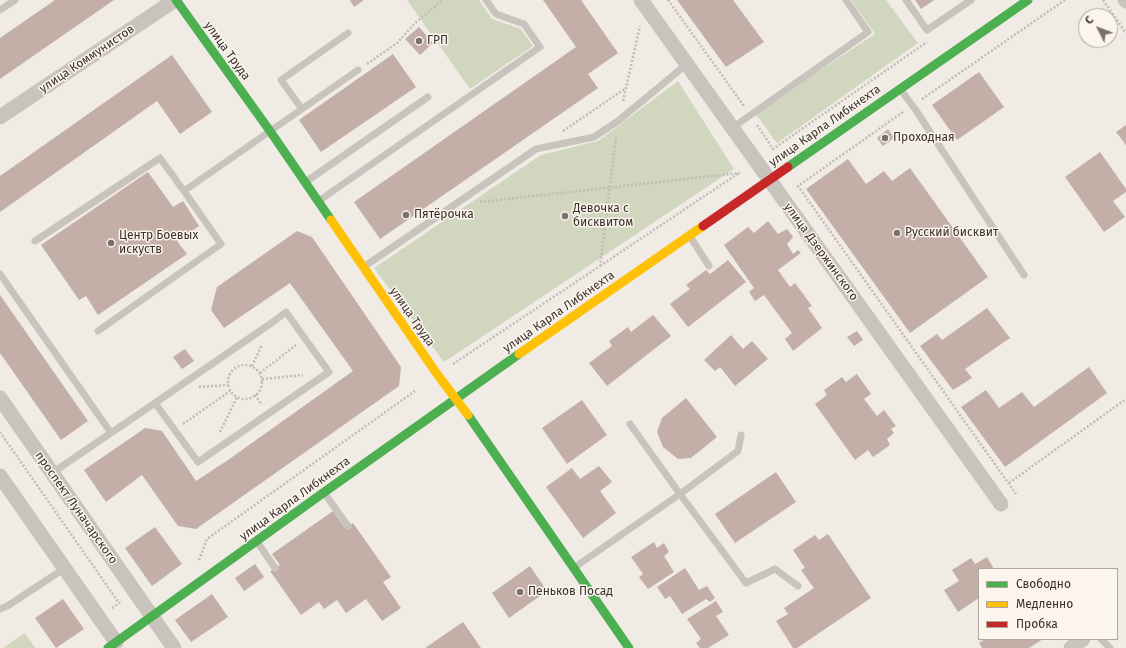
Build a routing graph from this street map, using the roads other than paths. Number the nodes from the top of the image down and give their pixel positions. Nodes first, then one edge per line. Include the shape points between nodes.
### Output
1 (15, 0) edge
2 (175, 0) edge
3 (486, 0) edge
4 (641, 0) edge
5 (846, 0) edge
6 (906, 0) edge
7 (970, 0) edge
8 (1021, 2) edge
9 (0, 10) edge
10 (348, 33) dead end
11 (687, 64) junction
12 (358, 70) road end
13 (900, 88) junction
14 (428, 97) dead end
15 (302, 109) junction
16 (0, 117) edge
17 (732, 128) junction
18 (270, 131) junction
19 (769, 180) junction
20 (306, 182) junction
21 (184, 191) junction
22 (319, 201) junction
23 (690, 236) junction
24 (35, 241) dead end
25 (709, 266) dead end
26 (363, 267) junction
27 (0, 274) edge
28 (1024, 276) dead end
29 (98, 331) dead end
30 (0, 398) edge
31 (456, 398) junction
32 (155, 403) junction
33 (630, 424) dead end
34 (112, 433) junction
35 (741, 435) dead end
36 (52, 473) junction
37 (0, 476) edge
38 (323, 493) junction
39 (680, 494) junction
40 (1001, 504) dead end
41 (348, 526) dead end
42 (257, 541) junction
43 (65, 568) junction
44 (275, 568) dead end
45 (573, 569) junction
46 (798, 586) dead end
47 (0, 609) edge
48 (152, 617) junction
49 (1082, 640) edge
50 (1102, 640) edge
51 (112, 645) edge
52 (174, 648) edge
53 (629, 648) edge
54 (1070, 648) edge
55 (1110, 648) edge

1 - 9 lane
2 - 16 street, улица Коммунистов
2 - 18 main road, улица Труда
3 - 22 lane via 496,14 524,24 540,47
4 - 11 street, улица Дзержинского
5 - 17 lane via 868,32
6 - 7 lane via 927,30
8 - 13 main road, улица Карла Либкнехта
10 - 15 lane via 281,80
11 - 17 street, улица Дзержинского
11 - 26 lane via 618,121 594,137 536,149
12 - 15 lane
13 - 19 main road, улица Карла Либкнехта
13 - 28 lane
14 - 20 lane
15 - 18 lane
17 - 19 street, улица Дзержинского
18 - 20 main road, улица Труда
18 - 21 lane
19 - 23 main road, улица Карла Либкнехта
19 - 40 street, улица Дзержинского
20 - 22 main road, улица Труда
21 - 24 lane via 160,158
21 - 29 lane via 221,244
22 - 26 main road, улица Труда
23 - 25 lane
23 - 31 main road, улица Карла Либкнехта
26 - 31 main road, улица Труда
27 - 34 lane
30 - 36 street, проспект Луначарского
31 - 38 main road, улица Карла Либкнехта
31 - 45 main road, улица Труда
32 - 32 lane via 198,462 329,372 286,312
32 - 34 lane
33 - 39 lane
34 - 36 lane
35 - 39 lane via 738,451
36 - 48 street, проспект Луначарского
37 - 43 street
38 - 41 lane
38 - 42 main road, улица Карла Либкнехта
39 - 45 lane
39 - 46 lane via 746,583 775,569
42 - 44 lane
42 - 48 main road, улица Карла Либкнехта
43 - 47 lane
43 - 51 street
45 - 53 main road, улица Труда
48 - 51 main road, улица Карла Либкнехта
48 - 52 street, проспект Луначарского
49 - 54 street
50 - 55 lane

